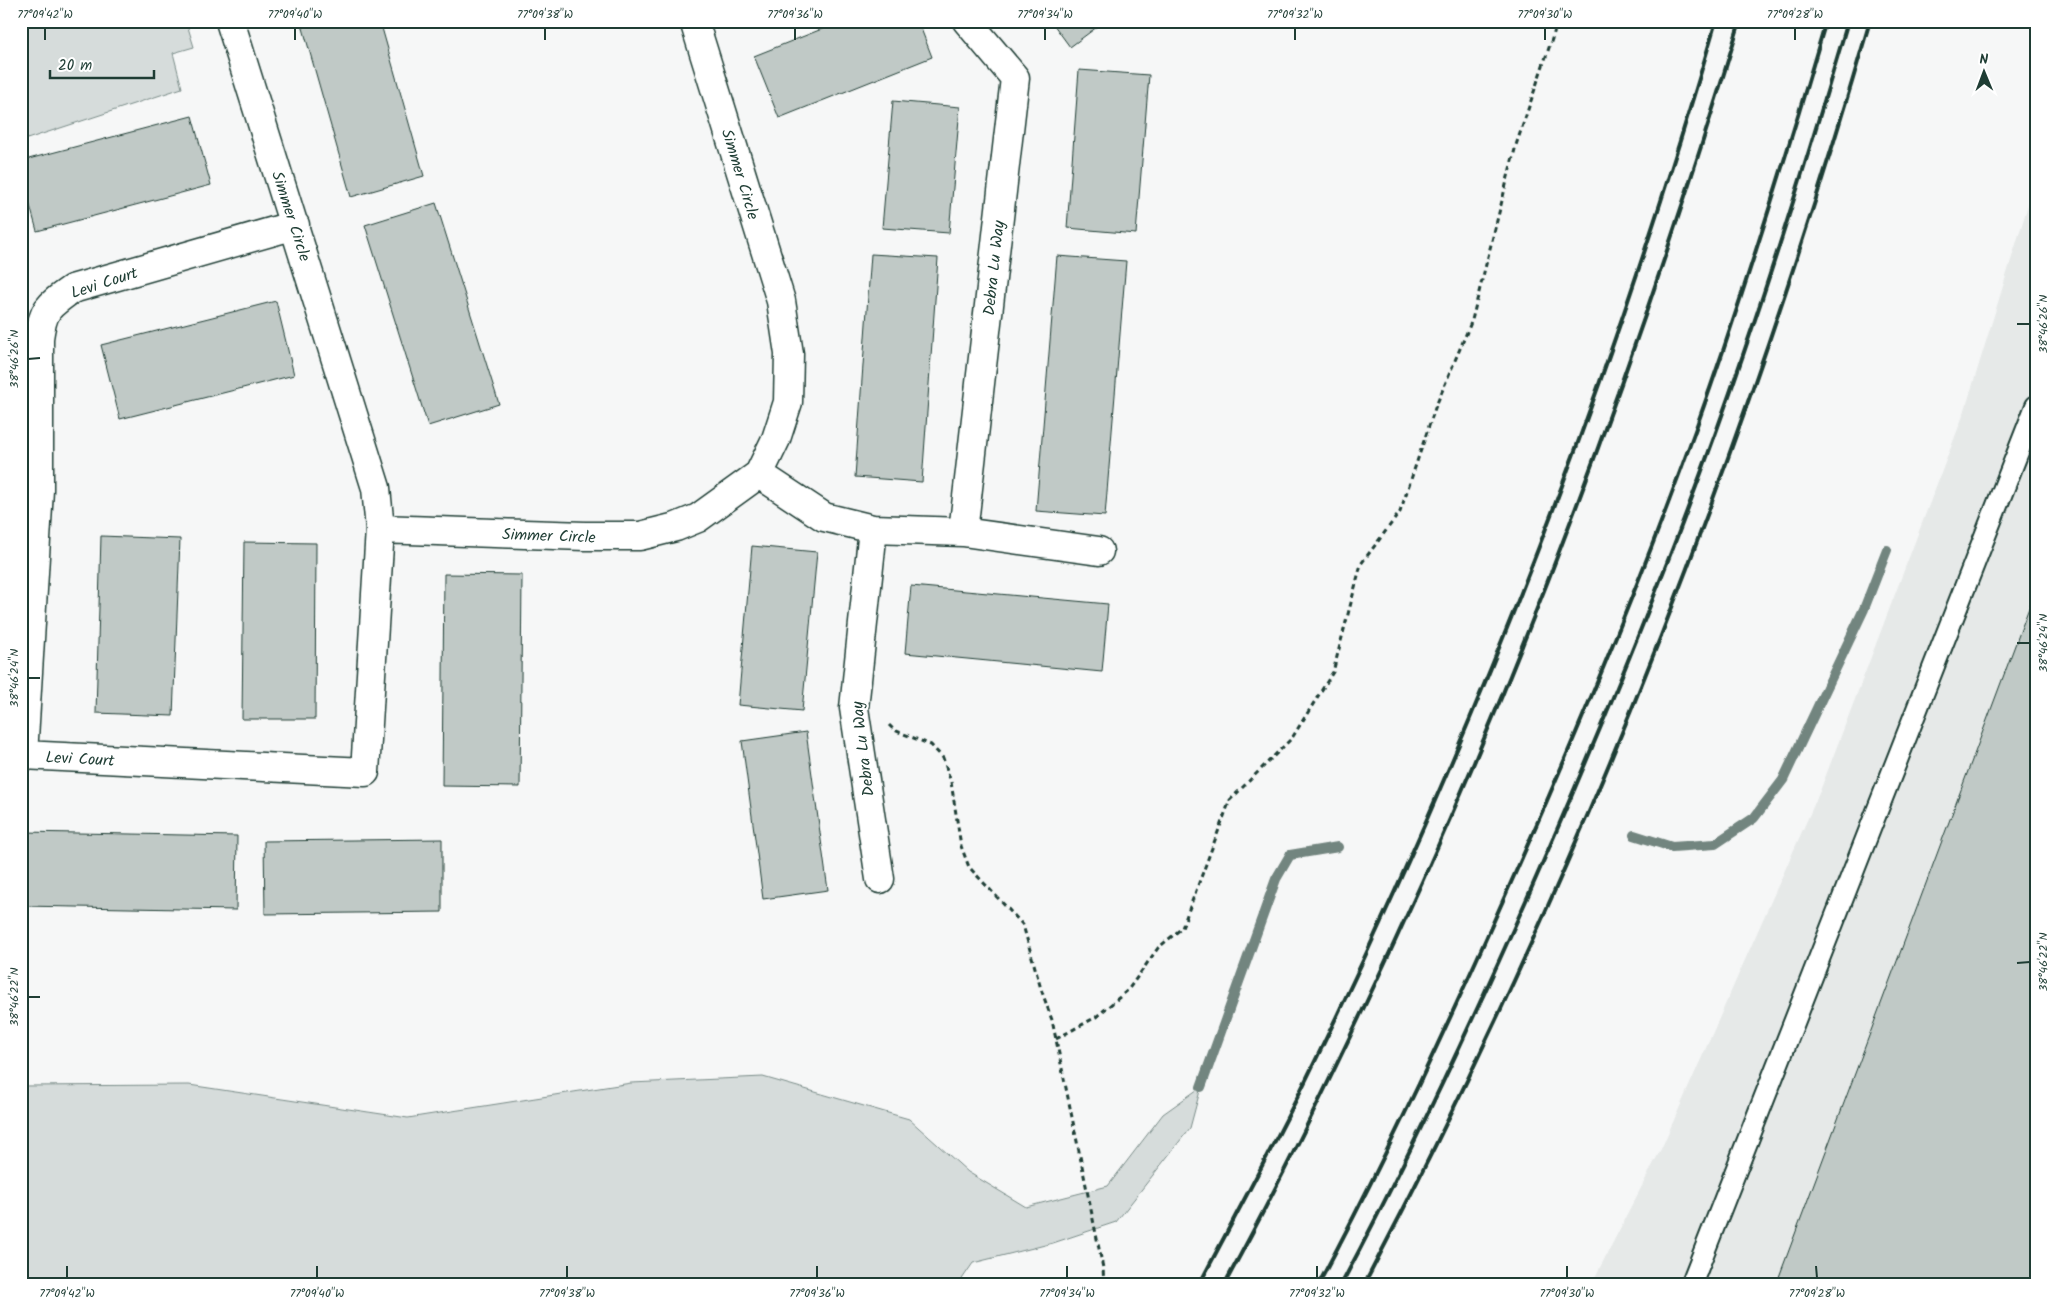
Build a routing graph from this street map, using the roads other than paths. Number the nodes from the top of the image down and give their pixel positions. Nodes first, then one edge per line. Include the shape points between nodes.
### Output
1 (230, 21) edge
2 (694, 21) edge
3 (968, 21) edge
4 (295, 225) junction
5 (2036, 406) edge
6 (759, 474) junction
7 (380, 529) junction
8 (873, 529) junction
9 (963, 532) junction
10 (1099, 551) dead end
11 (880, 879) dead end
12 (1691, 1285) edge

1 - 4 street, Simmer Circle
2 - 6 street, Simmer Circle via 781,301 788,345 788,402 776,439
3 - 9 street, Debra Lu Way via 1014,78
4 - 7 street, Simmer Circle via 376,488
4 - 7 street, Levi Court via 72,290 48,306 39,338 39,490 23,755 365,772
5 - 12 lane
6 - 7 street, Simmer Circle via 698,518 640,536
6 - 8 street via 824,517
8 - 9 street
8 - 11 street, Debra Lu Way via 854,708
9 - 10 street

